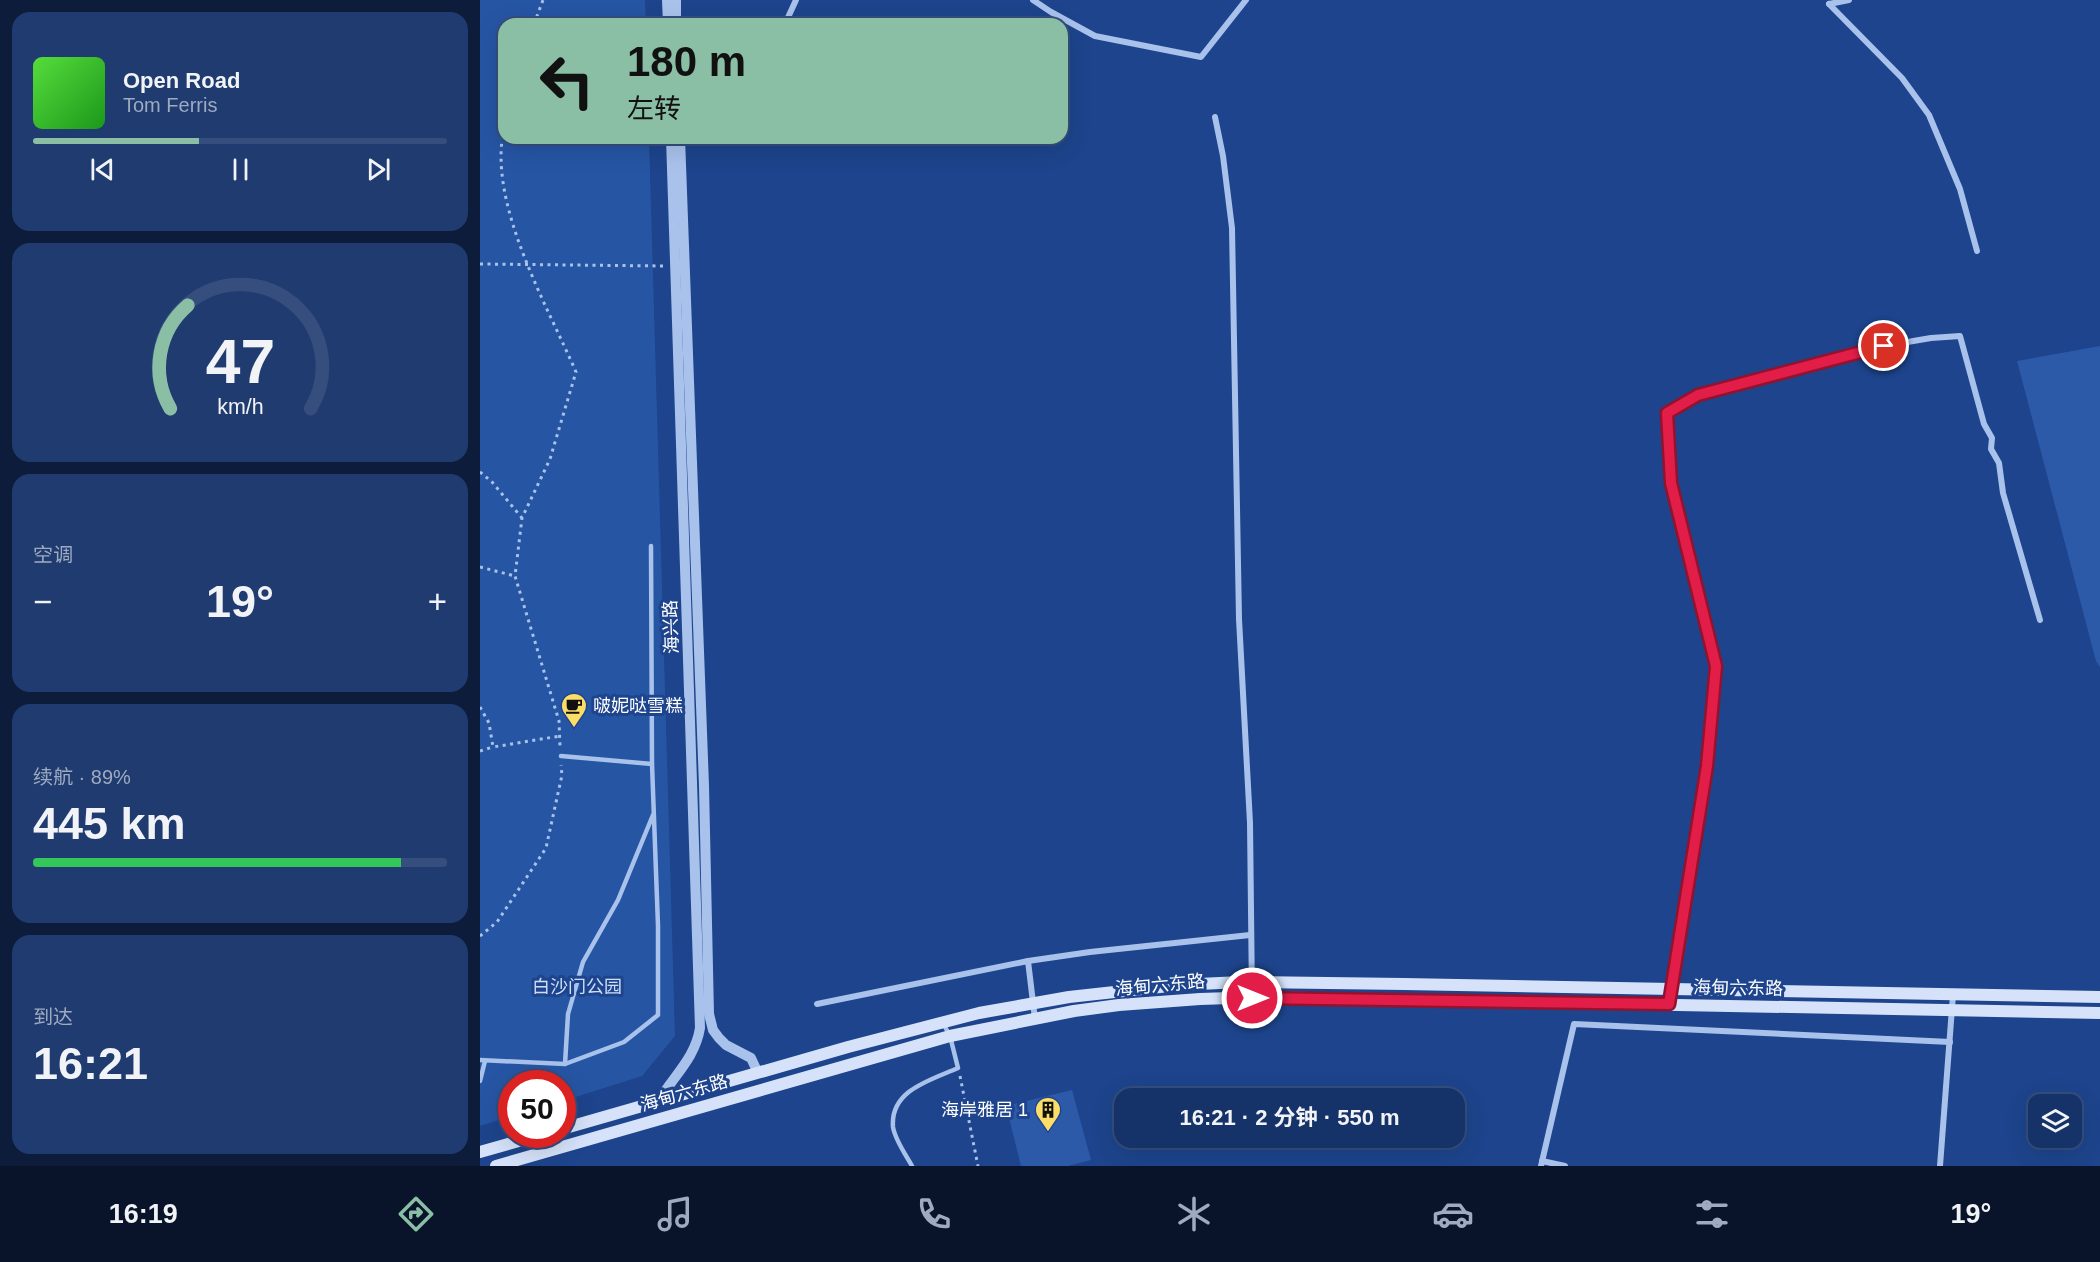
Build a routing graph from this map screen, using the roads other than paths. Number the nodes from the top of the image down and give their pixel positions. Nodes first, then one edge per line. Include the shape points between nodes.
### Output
1 (667, 0) edge
2 (676, 0) edge
3 (796, 0) edge
4 (1033, 0) edge
5 (1246, 0) edge
6 (1849, 0) edge
7 (668, 18) edge
8 (676, 18) edge
9 (787, 18) edge
10 (1064, 18) edge
11 (1068, 20) edge
12 (1215, 117) dead end
13 (674, 144) edge
14 (674, 144) edge
15 (1977, 250) dead end
16 (651, 546) dead end
17 (2040, 620) dead end
18 (561, 756) road end
19 (652, 764) junction
20 (654, 813) junction
21 (1250, 935) junction
22 (1028, 961) junction
23 (1252, 982) junction
24 (1671, 990) junction
25 (1953, 995) junction
26 (1252, 998) junction
27 (2100, 998) edge
28 (1033, 1003) junction
29 (817, 1004) dead end
30 (1669, 1004) junction
31 (1952, 1010) junction
32 (2100, 1013) edge
33 (1035, 1019) junction
34 (943, 1022) junction
35 (950, 1036) junction
36 (1950, 1042) junction
37 (483, 1060) edge
38 (565, 1064) junction
39 (758, 1073) junction
40 (480, 1081) edge
41 (658, 1102) junction
42 (576, 1124) edge
43 (498, 1147) edge
44 (480, 1152) edge
45 (1541, 1164) edge
46 (496, 1166) edge
47 (912, 1166) edge
48 (1565, 1166) edge
49 (1940, 1166) edge

1 - 7 street
2 - 8 street
3 - 9 street
4 - 10 street
5 - 11 street via 1201,57 1095,36
6 - 15 street via 1829,4 1902,78 1929,115 1960,189
12 - 21 street via 1232,228
13 - 41 street, 海兴路 via 700,1028 691,1057
14 - 39 street, 海兴路 via 704,786 709,1018 719,1038 751,1058
16 - 19 lane
17 - 24 street via 2003,493 1999,463 1991,449 1992,438 1984,424 1960,336 1884,346 1698,395 1667,413 1671,483 1716,666 1707,766
18 - 19 lane
19 - 20 lane
20 - 38 lane via 618,900 583,962 568,1014
20 - 38 lane via 658,1015 624,1042
21 - 22 street
21 - 23 street
22 - 28 street
22 - 29 street
23 - 24 main road, 海甸六东路
23 - 26 street
23 - 28 main road, 海甸六东路 via 1178,985
24 - 25 main road, 海甸六东路
24 - 30 street
25 - 27 main road, 海甸六东路
25 - 31 street
26 - 30 main road, 海甸六东路
26 - 33 main road, 海甸六东路 via 1148,1002
28 - 33 street
28 - 34 main road, 海甸六东路
30 - 31 main road, 海甸六东路
31 - 32 main road, 海甸六东路
31 - 36 street
33 - 35 main road, 海甸六东路
34 - 35 lane
34 - 39 main road, 海甸六东路
35 - 46 main road, 海甸六东路
35 - 47 lane via 958,1068 908,1090 895,1110 893,1129
36 - 45 street via 1574,1024
36 - 49 street
37 - 38 lane
37 - 40 lane
39 - 41 main road, 海甸六东路
41 - 42 main road, 海甸六东路
43 - 44 main road
45 - 48 street

